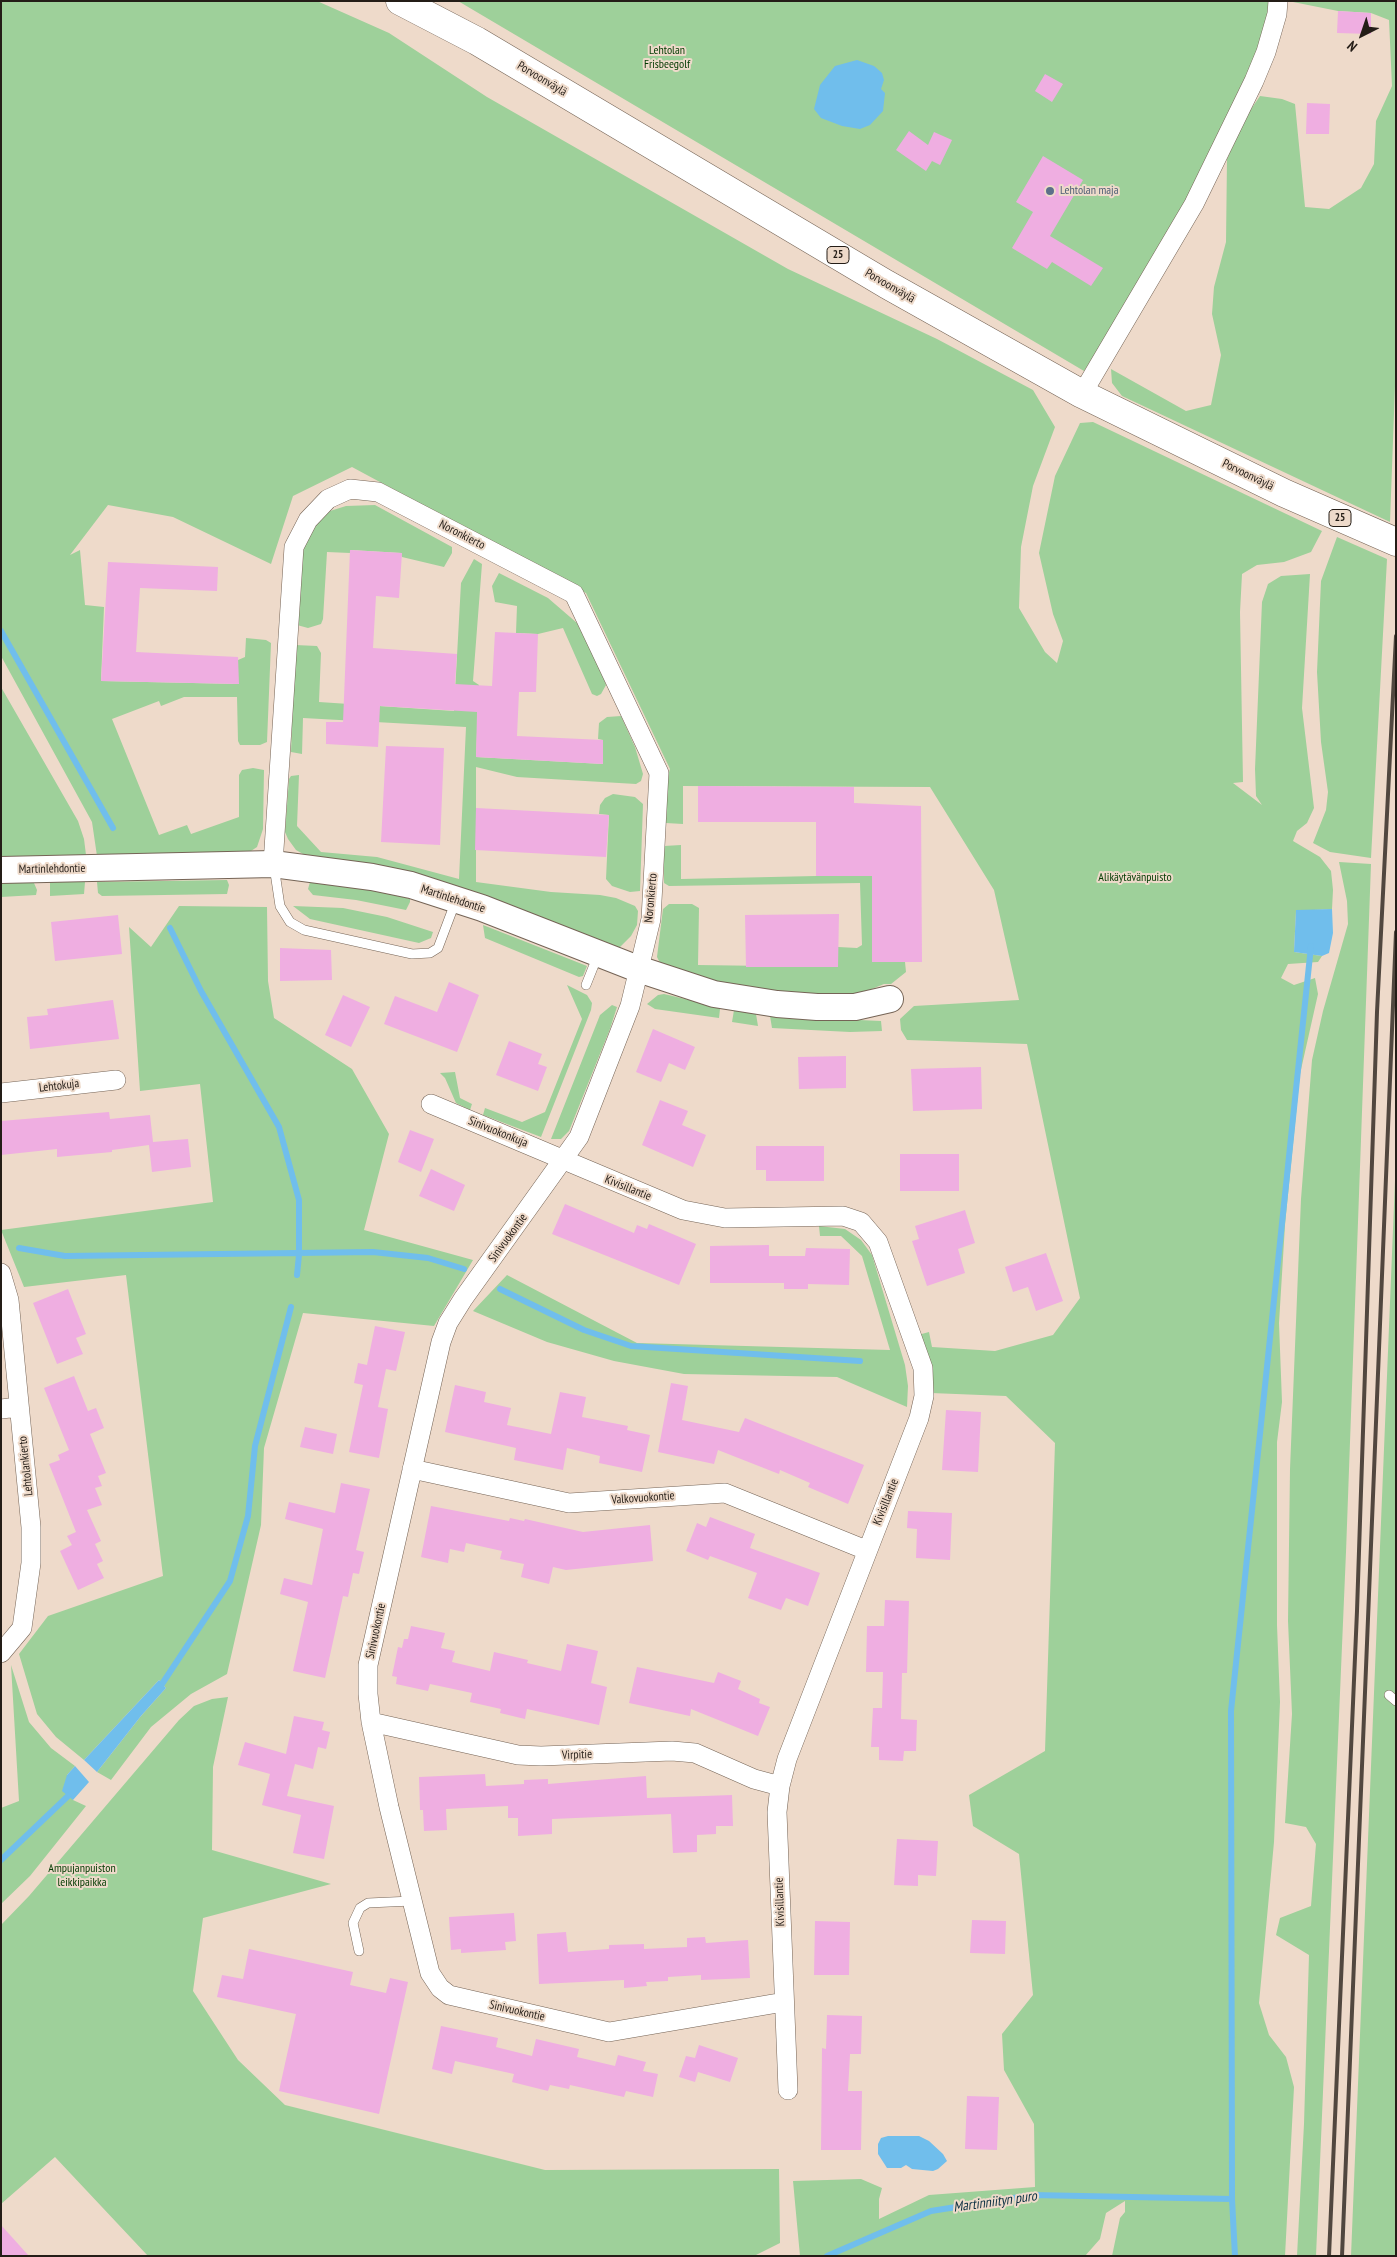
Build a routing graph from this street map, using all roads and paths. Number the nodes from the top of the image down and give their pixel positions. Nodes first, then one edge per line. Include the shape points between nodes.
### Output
1 (400, 1) edge
2 (1278, 1) edge
3 (1082, 394) junction
4 (1396, 542) edge
5 (273, 864) junction
6 (1, 870) edge
7 (456, 899) junction
8 (599, 953) junction
9 (638, 969) junction
10 (586, 985) dead end
11 (890, 999) dead end
12 (116, 1080) dead end
13 (1, 1093) edge
14 (431, 1104) dead end
15 (566, 1159) junction
16 (1, 1273) edge
17 (10, 1408) edge
18 (412, 1469) junction
19 (866, 1550) junction
20 (1, 1653) edge
21 (371, 1722) junction
22 (780, 1786) junction
23 (412, 1901) junction
24 (359, 1951) dead end
25 (784, 2002) junction
26 (788, 2090) dead end

1 - 3 highway, Porvoonväylä / 25 via 477,41 886,284
2 - 3 street via 1266,52 1194,204
3 - 4 highway, Porvoonväylä / 25 via 1284,493
5 - 6 street, Martinlehdontie
5 - 7 street, Martinlehdontie via 372,876
5 - 7 lane via 280,906 290,922 304,930 412,954 430,953 438,948
5 - 9 street, Noronkierto via 294,547 308,520 328,499 350,489 378,492 574,594 659,773 651,920
7 - 8 street, Martinlehdontie
8 - 9 street, Martinlehdontie
8 - 10 lane
9 - 11 street, Martinlehdontie via 714,994 777,1004 855,1008
9 - 15 street, Sinivuokontie via 630,1006 579,1138
12 - 13 street, Lehtokuja
14 - 15 street, Sinivuokonkuja
15 - 18 street, Sinivuokontie via 448,1323
15 - 19 street, Kivisillantie via 683,1210 725,1218 843,1216 861,1222 878,1242 923,1368 924,1396 919,1418
16 - 17 street, Lehtolankierto via 8,1300
17 - 20 street, Lehtolankierto via 28,1478 31,1562 22,1628
18 - 19 street, Valkovuokontie via 569,1503 725,1493
18 - 21 street, Sinivuokontie via 368,1665
19 - 22 street, Kivisillantie via 786,1759
21 - 22 street, Virpitie via 518,1755 695,1753 754,1779
21 - 23 street, Sinivuokontie
22 - 25 street, Kivisillantie via 777,1812
23 - 24 lane via 368,1903 360,1908 353,1922
23 - 25 street, Sinivuokontie via 430,1973 449,1995 609,2032
25 - 26 street, Kivisillantie

